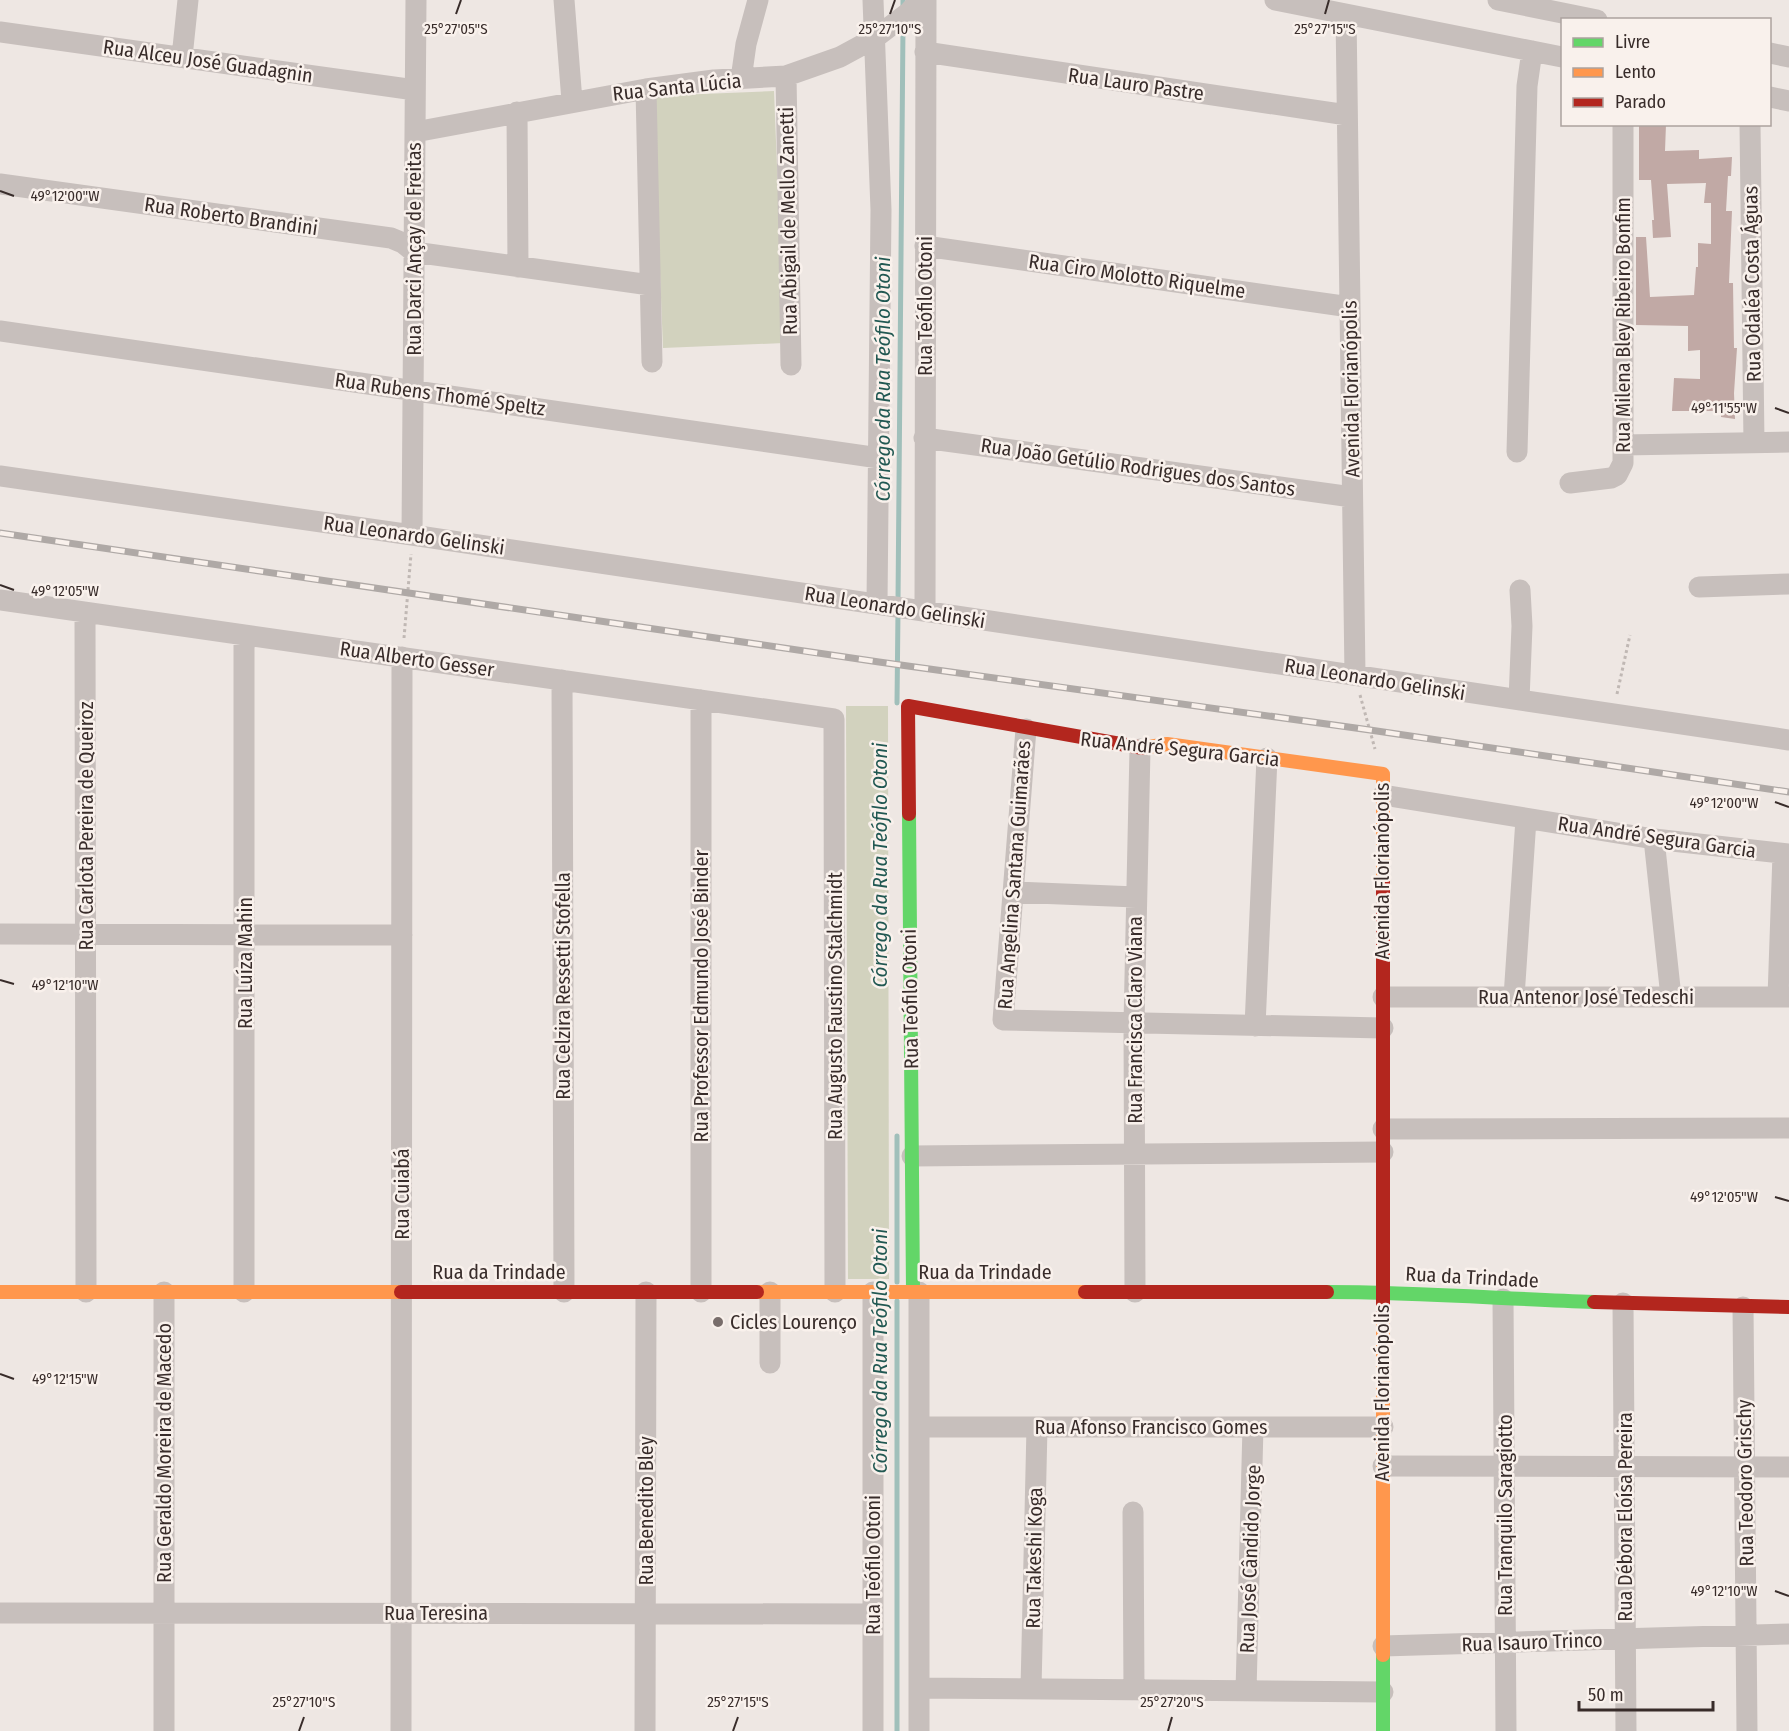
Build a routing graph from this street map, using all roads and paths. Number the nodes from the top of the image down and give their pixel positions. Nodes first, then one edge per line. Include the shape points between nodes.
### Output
1 (188, 0) edge
2 (416, 0) edge
3 (564, 0) edge
4 (758, 0) edge
5 (873, 0) edge
6 (1275, 0) edge
7 (1498, 0) edge
8 (1566, 7) edge
9 (913, 8) edge
10 (1346, 14) junction
11 (1592, 18) edge
12 (875, 38) junction
13 (1, 39) edge
14 (1532, 51) junction
15 (926, 52) junction
16 (1771, 53) edge
17 (182, 57) junction
18 (1561, 57) edge
19 (1789, 57) edge
20 (786, 76) junction
21 (741, 80) junction
22 (646, 88) junction
23 (415, 90) junction
24 (1771, 98) edge
25 (572, 101) junction
26 (1789, 101) edge
27 (517, 112) junction
28 (1347, 115) junction
29 (1623, 126) edge
30 (1750, 126) edge
31 (415, 132) junction
32 (0, 184) edge
33 (415, 216) junction
34 (391, 238) junction
35 (925, 246) junction
36 (414, 252) junction
37 (518, 267) junction
38 (650, 285) junction
39 (1350, 307) junction
40 (0, 331) edge
41 (652, 362) dead end
42 (791, 365) dead end
43 (413, 390) junction
44 (924, 438) junction
45 (1754, 442) junction
46 (1789, 442) edge
47 (1623, 445) junction
48 (1517, 452) dead end
49 (879, 458) junction
50 (0, 476) edge
51 (1570, 483) dead end
52 (1352, 497) junction
53 (412, 534) junction
54 (1789, 584) edge
55 (1699, 586) dead end
56 (1520, 590) dead end
57 (0, 600) edge
58 (883, 605) junction
59 (920, 611) junction
60 (86, 612) junction
61 (244, 635) junction
62 (1630, 635) dead end
63 (402, 657) junction
64 (1355, 675) junction
65 (562, 680) junction
66 (700, 700) junction
67 (1519, 700) junction
68 (908, 706) joint
69 (1612, 714) junction
70 (834, 719) joint
71 (1026, 729) junction
72 (1789, 740) edge
73 (1140, 748) junction
74 (1267, 758) junction
75 (1383, 774) junction
76 (1383, 795) junction
77 (1526, 819) junction
78 (1654, 839) junction
79 (1786, 854) edge
80 (1013, 892) junction
81 (1136, 897) junction
82 (0, 934) edge
83 (86, 934) junction
84 (245, 934) junction
85 (402, 935) junction
86 (1383, 997) junction
87 (1514, 997) junction
88 (1671, 997) junction
89 (1784, 997) edge
90 (1134, 1023) junction
91 (1255, 1026) junction
92 (1383, 1028) junction
93 (1789, 1128) edge
94 (1383, 1129) junction
95 (1383, 1152) junction
96 (1134, 1154) junction
97 (912, 1156) junction
98 (0, 1292) edge
99 (86, 1292) junction
100 (164, 1292) junction
101 (244, 1292) junction
102 (402, 1292) junction
103 (564, 1292) junction
104 (646, 1292) junction
105 (701, 1292) junction
106 (770, 1292) junction
107 (835, 1292) junction
108 (873, 1292) junction
109 (916, 1292) junction
110 (1135, 1292) junction
111 (1382, 1292) junction
112 (1503, 1299) junction
113 (1623, 1303) junction
114 (1743, 1306) junction
115 (1789, 1307) edge
116 (770, 1363) dead end
117 (919, 1427) junction
118 (1037, 1427) junction
119 (1253, 1427) junction
120 (1383, 1427) junction
121 (1383, 1466) junction
122 (1505, 1466) junction
123 (1624, 1467) junction
124 (1744, 1467) junction
125 (1789, 1467) edge
126 (1133, 1512) dead end
127 (0, 1613) edge
128 (164, 1613) junction
129 (401, 1613) junction
130 (645, 1613) junction
131 (873, 1614) junction
132 (1789, 1634) edge
133 (1746, 1635) junction
134 (1625, 1639) junction
135 (1506, 1642) junction
136 (1383, 1646) junction
137 (919, 1688) junction
138 (1031, 1689) junction
139 (1134, 1690) junction
140 (1246, 1691) junction
141 (1383, 1692) junction
142 (164, 1731) edge
143 (401, 1731) edge
144 (645, 1731) edge
145 (873, 1731) edge
146 (919, 1731) edge
147 (1383, 1731) edge
148 (1506, 1731) edge
149 (1626, 1731) edge
150 (1747, 1731) edge

1 - 17 street
2 - 23 street, Rua Darci Ançay de Freitas
3 - 25 street
4 - 21 street
5 - 12 street
6 - 10 street
7 - 8 street
8 - 11 street
9 - 12 street, Rua Santa Lúcia
9 - 15 street, Rua Teófilo Otoni
10 - 14 street
10 - 28 street, Avenida Florianópolis
12 - 20 street, Rua Santa Lúcia via 840,57
12 - 49 street via 881,210
13 - 17 street, Rua Alceu José Guadagnin
14 - 18 street
14 - 48 street via 1527,86
15 - 28 street, Rua Lauro Pastre
15 - 35 street, Rua Teófilo Otoni
16 - 19 street
17 - 23 street, Rua Alceu José Guadagnin
20 - 21 street, Rua Santa Lúcia
20 - 42 street, Rua Abigail de Mello Zanetti
21 - 22 street, Rua Santa Lúcia
22 - 25 street, Rua Santa Lúcia
22 - 38 street
23 - 31 street, Rua Darci Ançay de Freitas
24 - 26 street
25 - 27 street, Rua Santa Lúcia
27 - 31 street, Rua Santa Lúcia
27 - 37 street
28 - 39 street, Avenida Florianópolis
29 - 47 street, Rua Milena Bley Ribeiro Bonfim
30 - 45 street, Rua Odaléa Costa Águas
31 - 33 street, Rua Darci Ançay de Freitas
32 - 34 street, Rua Roberto Brandini
33 - 34 street via 401,235
33 - 36 street, Rua Darci Ançay de Freitas
34 - 36 street, Rua Roberto Brandini
35 - 39 street, Rua Ciro Molotto Riquelme
35 - 44 street, Rua Teófilo Otoni
36 - 37 street, Rua Roberto Brandini
36 - 43 street, Rua Darci Ançay de Freitas
37 - 38 street, Rua Roberto Brandini
38 - 41 street
39 - 52 street, Avenida Florianópolis
40 - 43 street, Rua Rubens Thomé Speltz
43 - 49 street, Rua Rubens Thomé Speltz
43 - 53 street, Rua Darci Ançay de Freitas
44 - 52 street, Rua João Getúlio Rodrigues dos Santos
44 - 59 street, Rua Teófilo Otoni
45 - 46 street
45 - 47 street
47 - 51 street, Rua Milena Bley Ribeiro Bonfim via 1623,464 1617,475
49 - 58 street
50 - 53 street, Rua Leonardo Gelinski
52 - 64 street, Avenida Florianópolis
53 - 58 street, Rua Leonardo Gelinski
53 - 63 path
54 - 55 street
56 - 67 street
57 - 60 street, Rua Alberto Gesser
58 - 59 street, Rua Leonardo Gelinski
59 - 64 street, Rua Leonardo Gelinski
60 - 61 street, Rua Alberto Gesser
60 - 83 street, Rua Carlota Pereira de Queiroz
61 - 63 street, Rua Alberto Gesser
61 - 84 street, Rua Luíza Mahin
62 - 69 path
63 - 65 street, Rua Alberto Gesser
63 - 85 street, Rua Cuiabá
64 - 67 street, Rua Leonardo Gelinski
64 - 75 path, Avenida Florianópolis
65 - 66 street, Rua Alberto Gesser
65 - 103 street, Rua Celzira Ressetti Stofella
66 - 70 street, Rua Alberto Gesser
66 - 105 street, Rua Professor Edmundo José Binder
67 - 69 street, Rua Leonardo Gelinski
68 - 71 street, Rua André Segura Garcia
68 - 97 street, Rua Teófilo Otoni
69 - 72 street, Rua Leonardo Gelinski
70 - 107 street, Rua Augusto Faustino Stalchmidt
71 - 73 street, Rua André Segura Garcia
71 - 80 street, Rua Angelina Santana Guimarães
73 - 74 street, Rua André Segura Garcia via 1167,744
73 - 81 street, Rua Francisca Claro Viana
74 - 75 street, Rua André Segura Garcia
74 - 91 street
75 - 76 street, Avenida Florianópolis
76 - 77 street, Rua André Segura Garcia
76 - 86 street, Avenida Florianópolis
77 - 78 street, Rua André Segura Garcia
77 - 87 street
78 - 79 street, Rua André Segura Garcia
78 - 88 street
79 - 89 street
80 - 81 street
80 - 90 street, Rua Angelina Santana Guimarães via 1003,1020
81 - 90 street, Rua Francisca Claro Viana
82 - 83 street
83 - 84 street
83 - 99 street, Rua Carlota Pereira de Queiroz
84 - 85 street
84 - 101 street, Rua Luíza Mahin
85 - 102 street, Rua Cuiabá
86 - 87 street, Rua Antenor José Tedeschi
86 - 92 street, Avenida Florianópolis
87 - 88 street, Rua Antenor José Tedeschi
88 - 89 street, Rua Antenor José Tedeschi
90 - 91 street
90 - 96 street, Rua Francisca Claro Viana
91 - 92 street
92 - 94 street, Avenida Florianópolis
93 - 94 street
94 - 95 street, Avenida Florianópolis
95 - 96 street
95 - 111 street, Avenida Florianópolis
96 - 97 street
96 - 110 street, Rua Francisca Claro Viana
97 - 109 street, Rua Teófilo Otoni
98 - 99 street, Rua da Trindade
99 - 100 street, Rua da Trindade
100 - 101 street, Rua da Trindade
100 - 128 street, Rua Geraldo Moreira de Macedo
101 - 102 street, Rua da Trindade
102 - 103 street, Rua da Trindade
102 - 129 street, Rua Cuiabá
103 - 104 street, Rua da Trindade
104 - 105 street, Rua da Trindade
104 - 130 street, Rua Benedito Bley
105 - 106 street, Rua da Trindade
106 - 107 street, Rua da Trindade
106 - 116 street
107 - 108 street, Rua da Trindade
108 - 109 street, Rua da Trindade
108 - 131 street, Rua Teófilo Otoni
109 - 110 street, Rua da Trindade
109 - 117 street, Rua Teófilo Otoni
110 - 111 street, Rua da Trindade
111 - 112 street, Rua da Trindade
111 - 120 street, Avenida Florianópolis
112 - 113 street, Rua da Trindade
112 - 122 street, Rua Tranquilo Saragiotto
113 - 114 street, Rua da Trindade
113 - 123 street, Rua Débora Eloísa Pereira
114 - 115 street, Rua da Trindade
114 - 124 street, Rua Teodoro Grischy
117 - 118 street, Rua Afonso Francisco Gomes
117 - 137 street, Rua Teófilo Otoni
118 - 119 street, Rua Afonso Francisco Gomes
118 - 138 street, Rua Takeshi Koga
119 - 120 street, Rua Afonso Francisco Gomes
119 - 140 street, Rua José Cândido Jorge
120 - 121 street, Avenida Florianópolis
121 - 122 street
121 - 136 street, Avenida Florianópolis
122 - 123 street
122 - 135 street, Rua Tranquilo Saragiotto
123 - 124 street
123 - 134 street, Rua Débora Eloísa Pereira
124 - 125 street
124 - 133 street, Rua Teodoro Grischy
126 - 139 street
127 - 128 street, Rua Teresina
128 - 129 street, Rua Teresina
128 - 142 street, Rua Geraldo Moreira de Macedo
129 - 130 street, Rua Teresina
129 - 143 street, Rua Cuiabá
130 - 131 street, Rua Teresina
130 - 144 street, Rua Benedito Bley
131 - 145 street, Rua Teófilo Otoni
132 - 133 street, Rua Isauro Trinco
133 - 134 street, Rua Isauro Trinco
133 - 150 street, Rua Teodoro Grischy
134 - 135 street, Rua Isauro Trinco
134 - 149 street, Rua Débora Eloísa Pereira
135 - 136 street, Rua Isauro Trinco
135 - 148 street, Rua Tranquilo Saragiotto
136 - 141 street, Avenida Florianópolis
137 - 138 street
137 - 146 street, Rua Teófilo Otoni
138 - 139 street
139 - 140 street
140 - 141 street
141 - 147 street, Avenida Florianópolis

